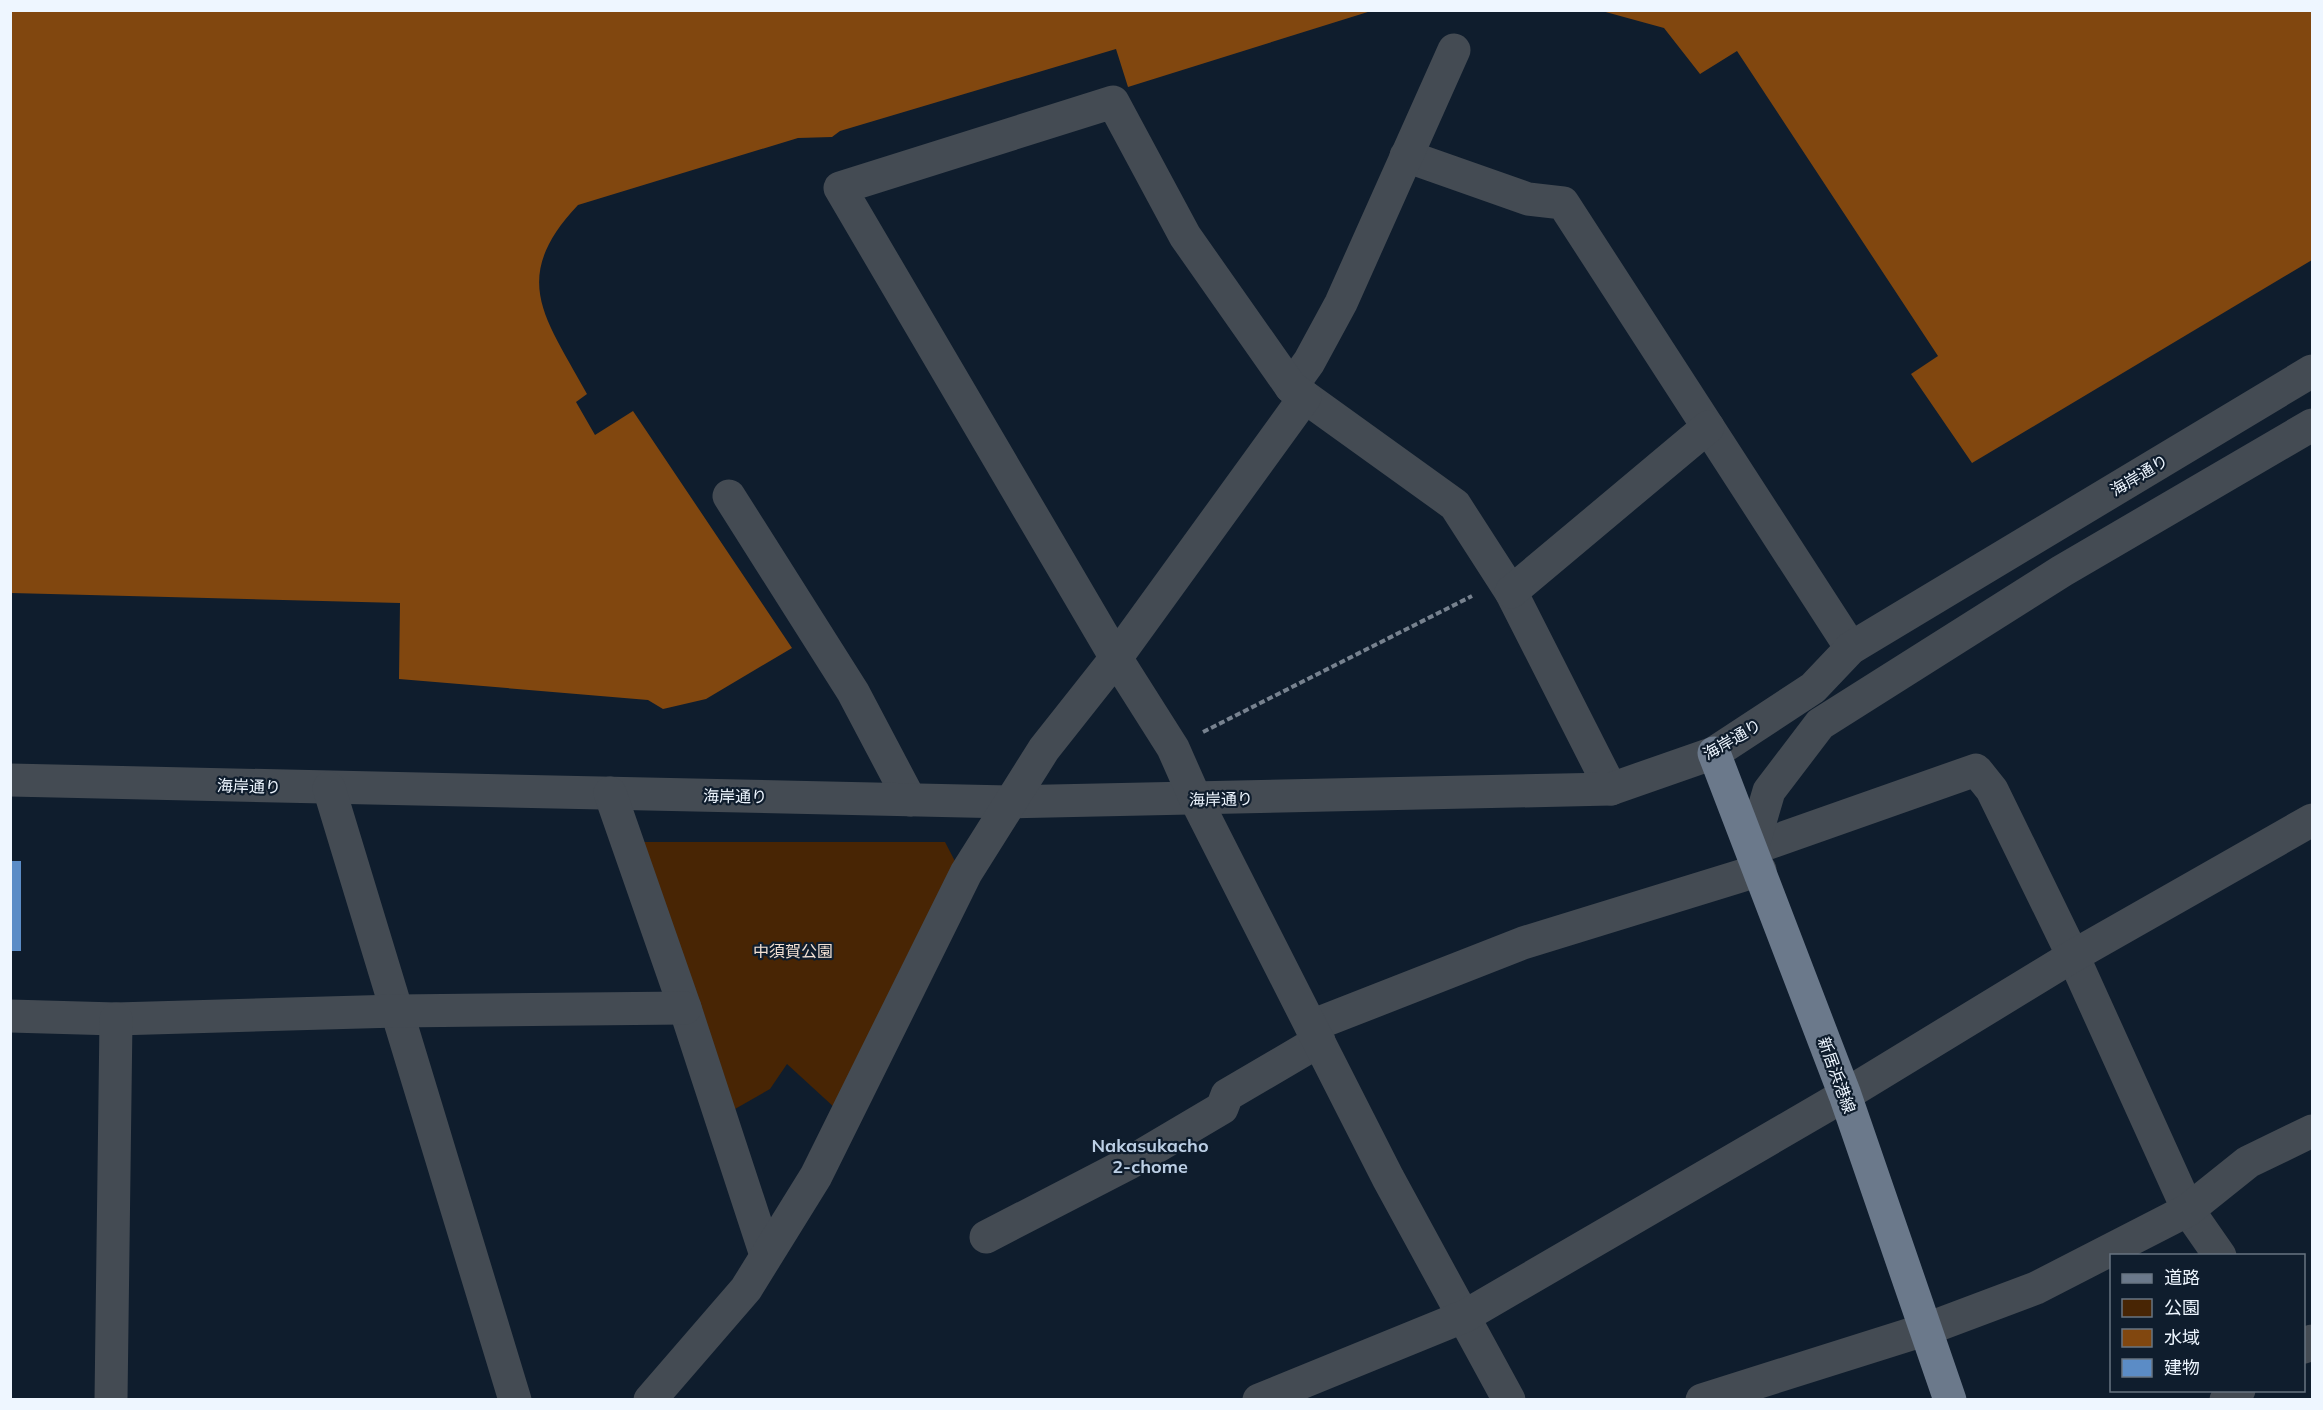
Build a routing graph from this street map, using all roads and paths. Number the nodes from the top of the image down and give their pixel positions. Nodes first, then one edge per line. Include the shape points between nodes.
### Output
1 (1454, 50) dead end
2 (1406, 156) junction
3 (2313, 371) edge
4 (1298, 392) junction
5 (2313, 425) edge
6 (1708, 427) junction
7 (729, 496) dead end
8 (1507, 586) junction
9 (1851, 648) junction
10 (1116, 658) junction
11 (1173, 748) junction
12 (1714, 753) junction
13 (10, 780) edge
14 (329, 788) junction
15 (1611, 789) junction
16 (610, 793) junction
17 (910, 800) junction
18 (1196, 800) junction
19 (1009, 802) junction
20 (2313, 820) edge
21 (1756, 859) junction
22 (2073, 956) junction
23 (685, 1008) junction
24 (397, 1011) junction
25 (10, 1016) edge
26 (116, 1019) junction
27 (1315, 1034) junction
28 (1845, 1095) junction
29 (2313, 1131) edge
30 (2187, 1210) junction
31 (986, 1237) dead end
32 (2219, 1254) edge
33 (766, 1255) junction
34 (1465, 1316) junction
35 (1927, 1329) junction
36 (111, 1400) edge
37 (515, 1400) edge
38 (650, 1400) edge
39 (1259, 1400) edge
40 (1509, 1400) edge
41 (1702, 1400) edge
42 (1950, 1400) edge

1 - 2 street
2 - 4 street
2 - 6 street via 1528,199 1563,203
3 - 9 street, 海岸通り
4 - 8 street via 1455,505
4 - 10 street
4 - 10 street via 1185,236 1113,102 840,188
5 - 21 street via 2062,572 1820,724 1769,791
6 - 8 street
6 - 9 street
7 - 17 street via 853,692
8 - 11 path
8 - 15 street
9 - 12 street, 海岸通り via 1813,688
10 - 11 street
10 - 19 street via 1044,749
11 - 18 street
12 - 15 street, 海岸通り
12 - 21 main road, 新居浜港線
13 - 14 street, 海岸通り
14 - 16 street, 海岸通り
14 - 24 street
15 - 18 street, 海岸通り
16 - 17 street, 海岸通り
16 - 23 street
17 - 19 street, 海岸通り
18 - 19 street, 海岸通り
18 - 27 street
19 - 33 street via 966,873 816,1176
20 - 22 street
21 - 22 street via 1976,770 1992,790
21 - 27 street via 1523,944
21 - 28 main road, 新居浜港線
22 - 28 street
22 - 30 street
23 - 24 street
23 - 33 street
24 - 26 street
24 - 37 street
25 - 26 street
26 - 36 street
27 - 31 street via 1227,1095 1222,1108 1129,1163
27 - 34 street via 1388,1178
28 - 34 street
28 - 35 main road, 新居浜港線
29 - 30 street via 2248,1162
30 - 32 street
30 - 35 street via 2036,1288
33 - 38 street via 746,1289
34 - 39 street
34 - 40 street
35 - 41 street
35 - 42 main road, 新居浜港線

